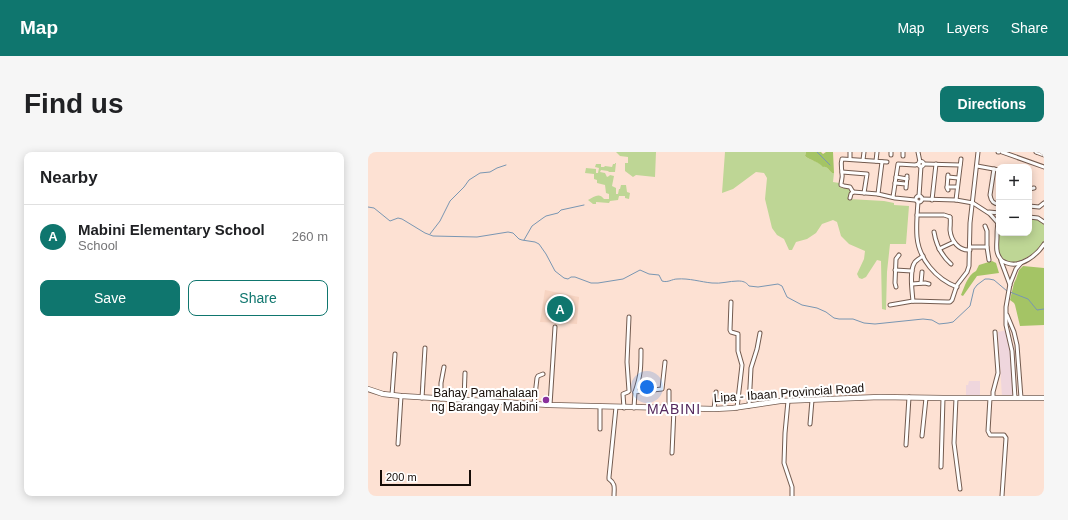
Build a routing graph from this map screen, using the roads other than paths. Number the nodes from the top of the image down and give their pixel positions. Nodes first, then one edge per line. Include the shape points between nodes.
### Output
1 (850, 152) edge
2 (864, 152) edge
3 (877, 152) edge
4 (918, 152) edge
5 (978, 152) edge
6 (1000, 152) edge
7 (1036, 152) edge
8 (1044, 155) edge
9 (850, 159) junction
10 (961, 159) dead end
11 (863, 160) junction
12 (876, 161) junction
13 (882, 162) junction
14 (887, 162) dead end
15 (892, 163) dead end
16 (898, 164) junction
17 (921, 164) junction
18 (936, 164) junction
19 (960, 165) junction
20 (977, 166) junction
21 (1044, 167) edge
22 (868, 169) dead end
23 (994, 169) joint
24 (842, 172) junction
25 (867, 174) junction
26 (896, 177) junction
27 (958, 178) junction
28 (895, 183) junction
29 (957, 187) junction
30 (853, 192) junction
31 (864, 193) junction
32 (878, 194) junction
33 (918, 196) junction
34 (893, 197) junction
35 (850, 198) dead end
36 (922, 199) junction
37 (932, 200) junction
38 (956, 200) junction
39 (917, 201) junction
40 (972, 202) junction
41 (996, 204) edge
42 (1044, 204) edge
43 (1032, 206) edge
44 (988, 212) junction
45 (996, 213) edge
46 (917, 215) junction
47 (1044, 216) edge
48 (1032, 217) edge
49 (996, 220) edge
50 (1043, 220) edge
51 (985, 226) dead end
52 (934, 232) dead end
53 (998, 236) edge
54 (954, 242) junction
55 (1044, 244) edge
56 (987, 247) junction
57 (970, 248) junction
58 (939, 249) junction
59 (899, 255) dead end
60 (923, 256) junction
61 (989, 260) dead end
62 (1001, 260) junction
63 (1021, 263) junction
64 (950, 264) dead end
65 (895, 270) junction
66 (912, 271) junction
67 (922, 272) dead end
68 (921, 283) junction
69 (912, 284) junction
70 (929, 284) dead end
71 (1010, 285) junction
72 (896, 286) dead end
73 (957, 286) junction
74 (913, 301) junction
75 (731, 302) dead end
76 (890, 305) dead end
77 (1006, 313) junction
78 (629, 317) dead end
79 (555, 327) dead end
80 (995, 332) dead end
81 (760, 333) dead end
82 (424, 348) dead end
83 (641, 350) dead end
84 (396, 354) dead end
85 (665, 362) dead end
86 (444, 367) dead end
87 (465, 373) dead end
88 (543, 374) dead end
89 (368, 389) edge
90 (635, 392) junction
91 (669, 392) dead end
92 (716, 392) dead end
93 (392, 395) junction
94 (401, 396) junction
95 (909, 397) junction
96 (422, 398) junction
97 (926, 398) junction
98 (943, 398) junction
99 (956, 398) junction
100 (991, 398) junction
101 (1015, 398) junction
102 (1020, 398) junction
103 (1044, 398) edge
104 (441, 399) junction
105 (464, 400) junction
106 (812, 400) junction
107 (788, 401) junction
108 (534, 404) junction
109 (550, 405) junction
110 (749, 406) junction
111 (600, 407) junction
112 (616, 408) junction
113 (624, 408) junction
114 (634, 408) junction
115 (737, 408) junction
116 (671, 409) junction
117 (714, 409) junction
118 (810, 424) dead end
119 (600, 429) dead end
120 (922, 436) dead end
121 (398, 444) dead end
122 (906, 445) dead end
123 (672, 453) dead end
124 (941, 467) dead end
125 (960, 489) dead end
126 (614, 496) edge
127 (792, 496) edge
128 (1002, 496) edge

1 - 9 street
2 - 11 street
3 - 12 street
4 - 17 street
5 - 20 street
6 - 21 street via 1028,164
7 - 8 street
9 - 11 street
9 - 24 street via 841,160
10 - 19 street
11 - 12 street
12 - 13 street
13 - 14 street
13 - 32 street
15 - 16 street
16 - 17 street
16 - 26 street
17 - 18 street
17 - 33 street
18 - 19 street
18 - 37 street
19 - 27 street
20 - 23 street
20 - 40 street
22 - 25 street
23 - 41 street via 990,195 992,202
24 - 25 street
24 - 30 street via 841,185 850,187
25 - 31 street
26 - 28 street
26 - 28 street via 907,177 906,186
27 - 29 street
27 - 29 street via 948,176 947,189
28 - 34 street
29 - 38 street
30 - 31 street
30 - 35 street
31 - 32 street
32 - 34 street
33 - 36 street
33 - 39 street
34 - 39 street
36 - 37 street
36 - 39 street via 920,202
37 - 38 street
38 - 40 street
39 - 46 street
40 - 44 street
40 - 57 street
42 - 43 street via 1039,207
44 - 45 street
44 - 49 street
46 - 54 street via 951,216
46 - 60 street via 917,238
47 - 50 street
48 - 50 street
51 - 56 street
52 - 58 street
53 - 62 street via 997,250
54 - 57 street via 962,249
54 - 58 street
55 - 63 street
56 - 57 street
56 - 61 street
57 - 73 street via 970,266
58 - 64 street
59 - 65 street
60 - 66 street via 915,262
60 - 73 street via 939,276 949,284
62 - 63 street via 1012,264
62 - 71 street
63 - 71 street
65 - 66 street
65 - 72 street
66 - 69 street
67 - 68 street
68 - 69 street
68 - 70 street
69 - 74 street
71 - 77 street
73 - 74 street via 950,302
74 - 76 street
75 - 115 street via 730,330 738,334 741,361
77 - 101 street
77 - 102 street via 1017,345
78 - 113 street via 628,392 623,394
79 - 109 street
80 - 100 street via 998,373
81 - 110 street via 751,368
82 - 96 street
83 - 90 street via 640,379
84 - 93 street
85 - 90 street via 662,389
86 - 104 street
87 - 105 street
88 - 108 street via 537,378
89 - 93 main road, Lipa - Ibaan Provincial Road
90 - 114 street
91 - 116 street
92 - 117 street
93 - 94 main road, Lipa - Ibaan Provincial Road
94 - 96 main road, Lipa - Ibaan Provincial Road
94 - 121 street
95 - 97 main road, Lipa - Ibaan Provincial Road
95 - 106 main road, Lipa - Ibaan Provincial Road
95 - 122 street
96 - 104 main road, Lipa - Ibaan Provincial Road
97 - 98 main road, Lipa - Ibaan Provincial Road
97 - 120 street
98 - 99 main road, Lipa - Ibaan Provincial Road
98 - 124 street
99 - 100 main road, Lipa - Ibaan Provincial Road
99 - 125 street via 954,443
100 - 101 main road, Lipa - Ibaan Provincial Road
100 - 128 street via 988,431 990,435 1004,435 1006,438
101 - 102 main road, Lipa - Ibaan Provincial Road
102 - 103 main road, Lipa - Ibaan Provincial Road
104 - 105 main road, Lipa - Ibaan Provincial Road
105 - 108 main road, Lipa - Ibaan Provincial Road
106 - 107 main road, Lipa - Ibaan Provincial Road
106 - 118 street
107 - 110 main road, Lipa - Ibaan Provincial Road
107 - 127 street via 784,463 792,487
108 - 109 main road, Lipa - Ibaan Provincial Road
109 - 111 main road, Lipa - Ibaan Provincial Road
110 - 115 main road, Lipa - Ibaan Provincial Road
111 - 112 main road, Lipa - Ibaan Provincial Road
111 - 119 street
112 - 113 main road, Lipa - Ibaan Provincial Road
112 - 126 street via 609,476 614,484
113 - 114 main road, Lipa - Ibaan Provincial Road
114 - 116 main road, Lipa - Ibaan Provincial Road
115 - 117 main road, Lipa - Ibaan Provincial Road
116 - 117 main road, Lipa - Ibaan Provincial Road
116 - 123 street

